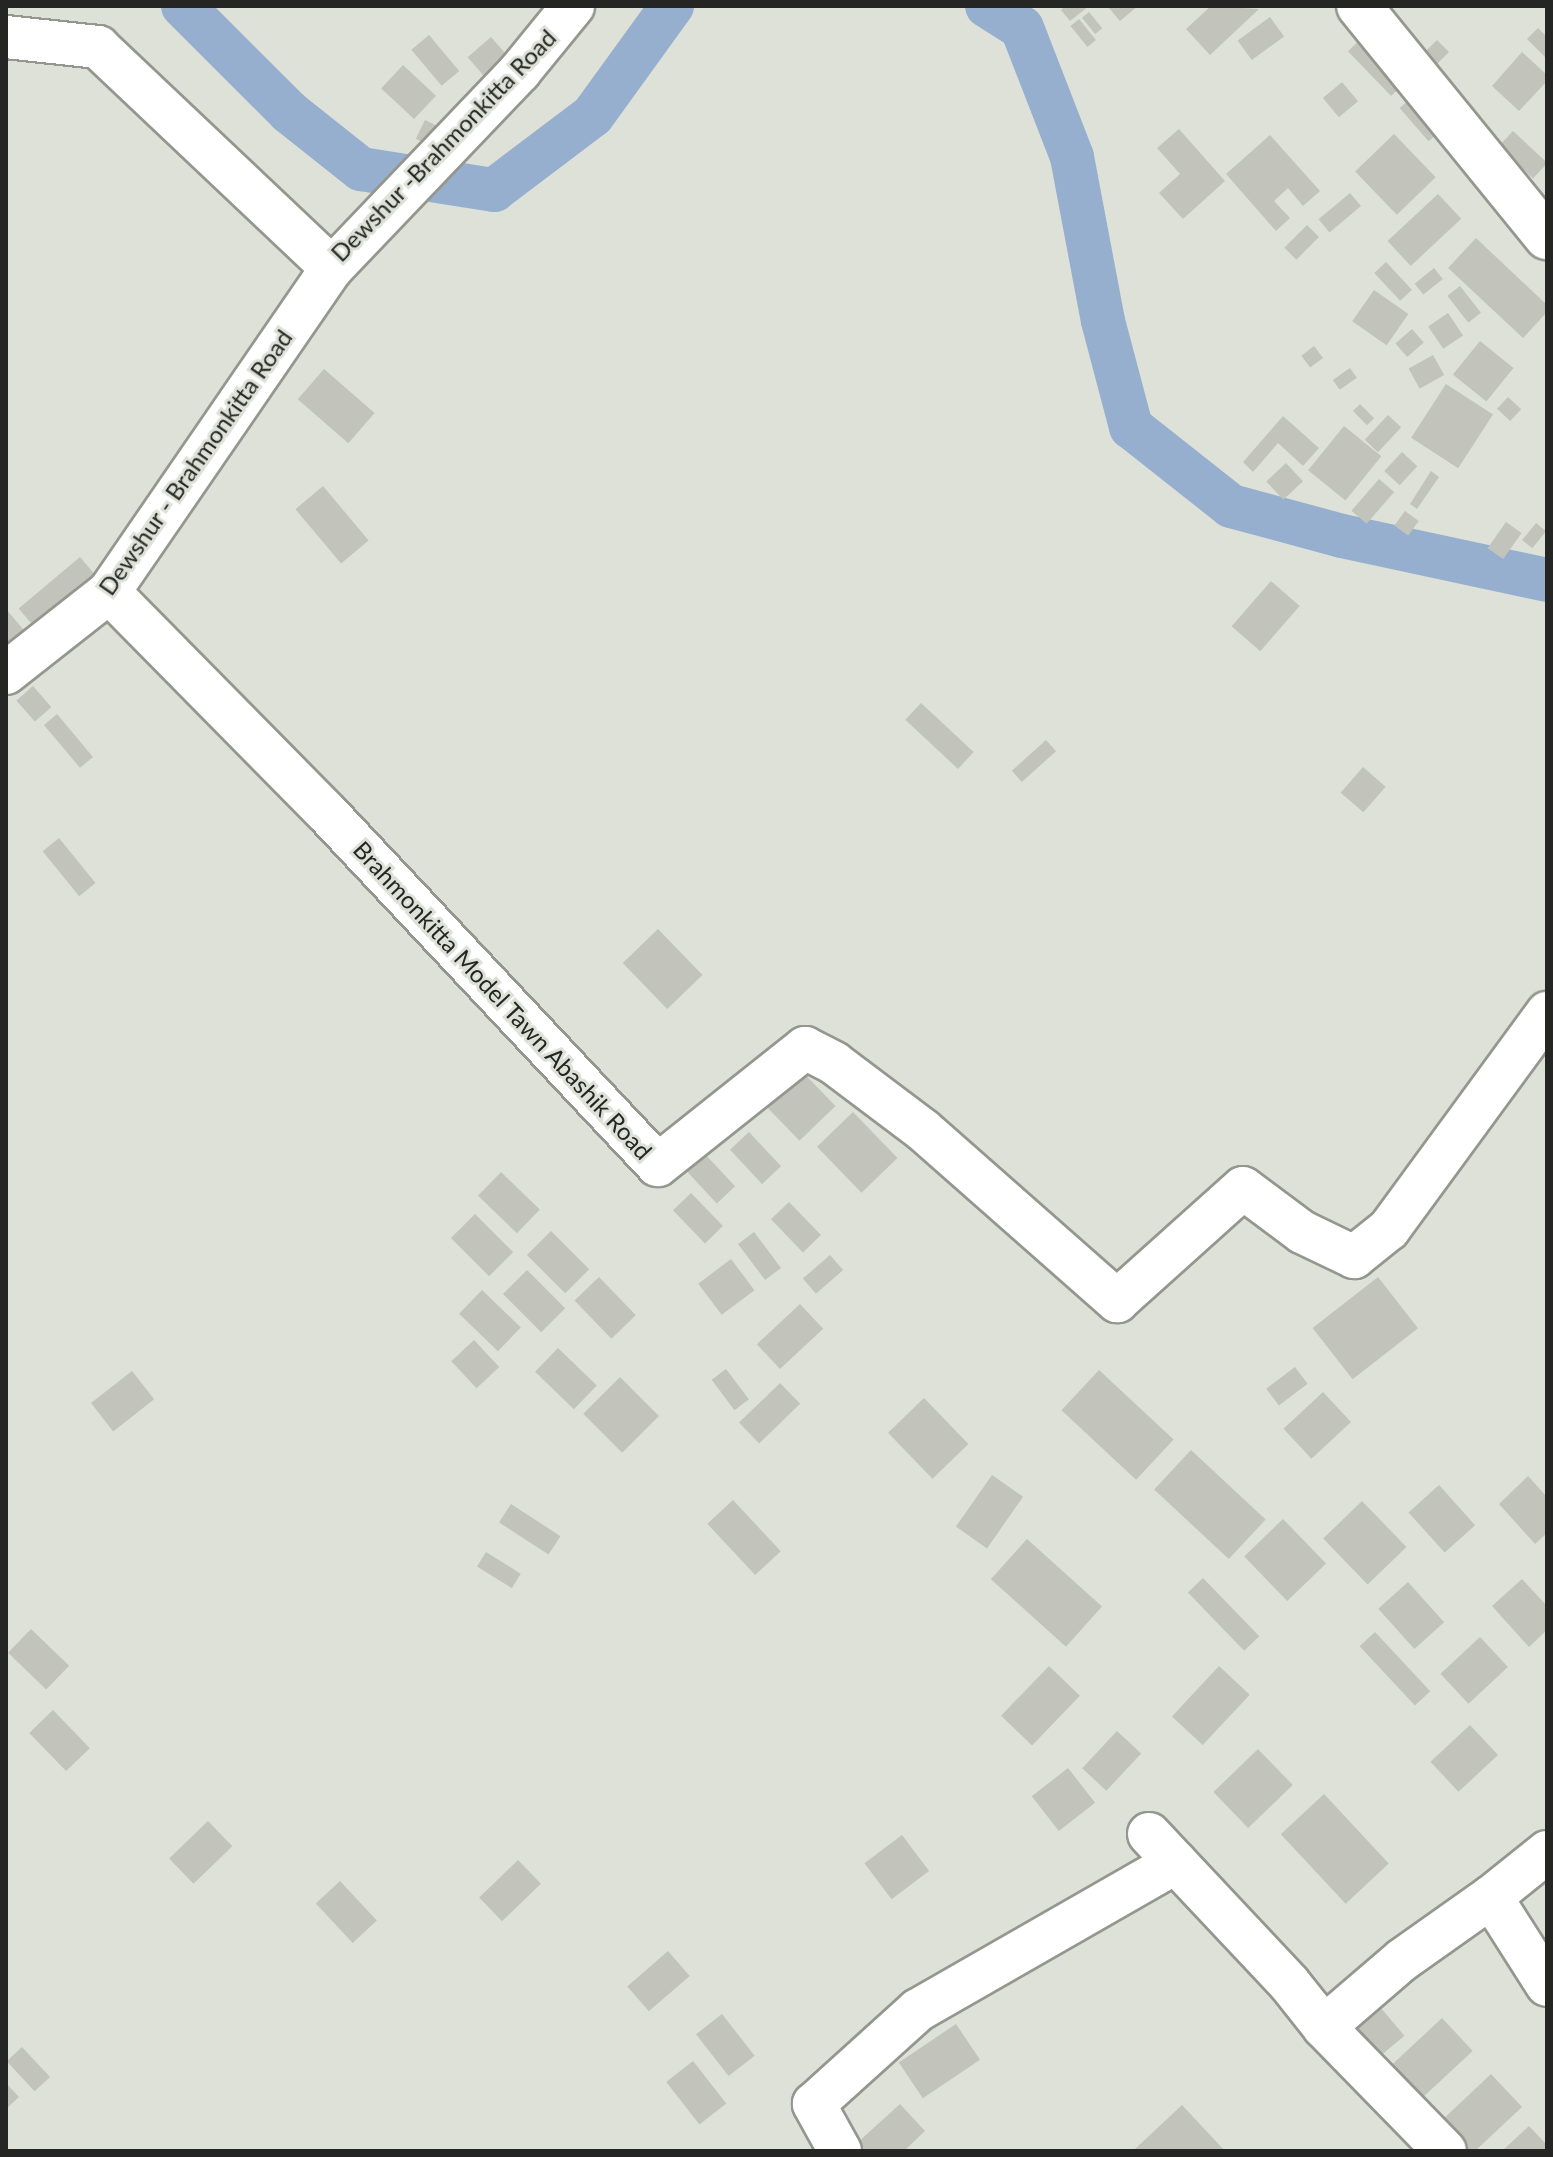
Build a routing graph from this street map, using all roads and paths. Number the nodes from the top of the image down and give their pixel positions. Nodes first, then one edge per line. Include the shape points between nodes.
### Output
1 (573, 6) edge
2 (1359, 6) edge
3 (6, 37) edge
4 (1547, 237) edge
5 (332, 268) junction
6 (109, 592) junction
7 (6, 673) edge
8 (1547, 1013) edge
9 (1547, 1852) edge
10 (1491, 1897) junction
11 (1547, 1985) edge
12 (1324, 2027) junction
13 (840, 2151) edge
14 (1445, 2151) edge

1 - 5 street, Dewshur -Brahmonkitta Road via 520,71
2 - 4 street
3 - 5 street, Dewshur -Brahmonkitta Road via 98,47
5 - 6 street, Dewshur - Brahmonkitta Road
6 - 7 street, Dewshur - Brahmonkitta Road
6 - 8 street, Brahmonkitta Model Tawn Abashik Road via 327,813 658,1165 805,1048 834,1063 923,1130 1117,1301 1243,1188 1302,1232 1354,1257 1389,1229
9 - 10 street
10 - 11 street
10 - 12 street via 1402,1960
12 - 13 street via 1162,1848 918,2010 814,2104
12 - 14 street

